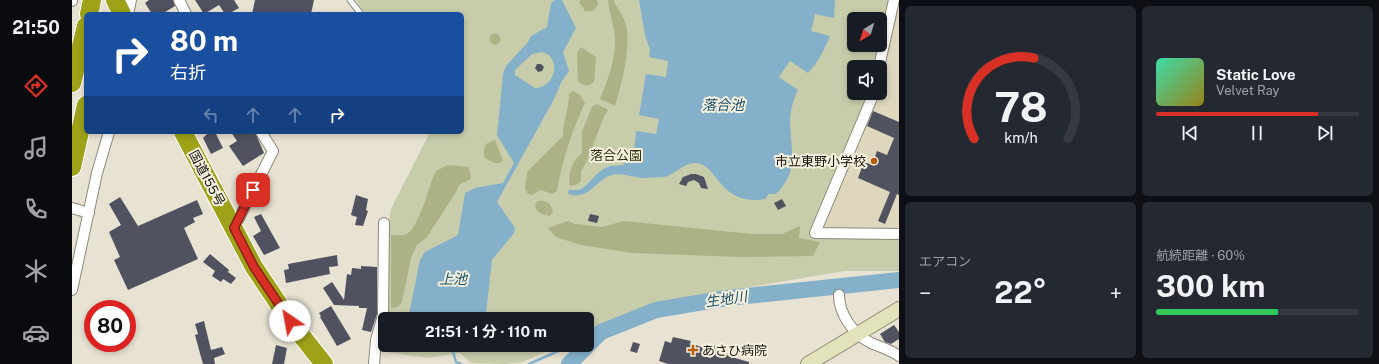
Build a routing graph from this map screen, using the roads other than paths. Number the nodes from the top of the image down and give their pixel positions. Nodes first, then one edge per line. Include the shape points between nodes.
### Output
1 (91, 0) edge
2 (111, 0) edge
3 (115, 0) edge
4 (131, 0) edge
5 (179, 0) edge
6 (350, 0) edge
7 (895, 4) edge
8 (88, 12) edge
9 (108, 12) edge
10 (121, 12) edge
11 (128, 12) edge
12 (185, 12) edge
13 (359, 12) edge
14 (84, 29) edge
15 (84, 34) edge
16 (80, 50) junction
17 (881, 60) edge
18 (72, 83) edge
19 (871, 100) edge
20 (84, 114) edge
21 (108, 134) edge
22 (185, 134) edge
23 (262, 134) edge
24 (72, 167) edge
25 (72, 208) edge
26 (89, 213) junction
27 (384, 223) dead end
28 (234, 228) junction
29 (899, 234) edge
30 (72, 290) edge
31 (839, 295) dead end
32 (899, 309) edge
33 (858, 334) junction
34 (899, 356) edge
35 (324, 364) edge
36 (374, 364) edge
37 (808, 364) edge

1 - 8 highway
2 - 9 highway
3 - 10 highway
4 - 11 street
5 - 12 street
6 - 13 lane
7 - 17 street
14 - 16 highway
15 - 16 highway
16 - 18 highway
19 - 29 street via 815,234
20 - 24 highway
21 - 26 street
22 - 28 highway, 国道155号
23 - 28 street via 273,151
25 - 26 street
26 - 30 street
27 - 36 street via 383,315 376,340
28 - 35 highway, 国道155号 via 254,267 290,321
31 - 33 street via 842,313
32 - 33 main road
33 - 34 street
33 - 37 main road

